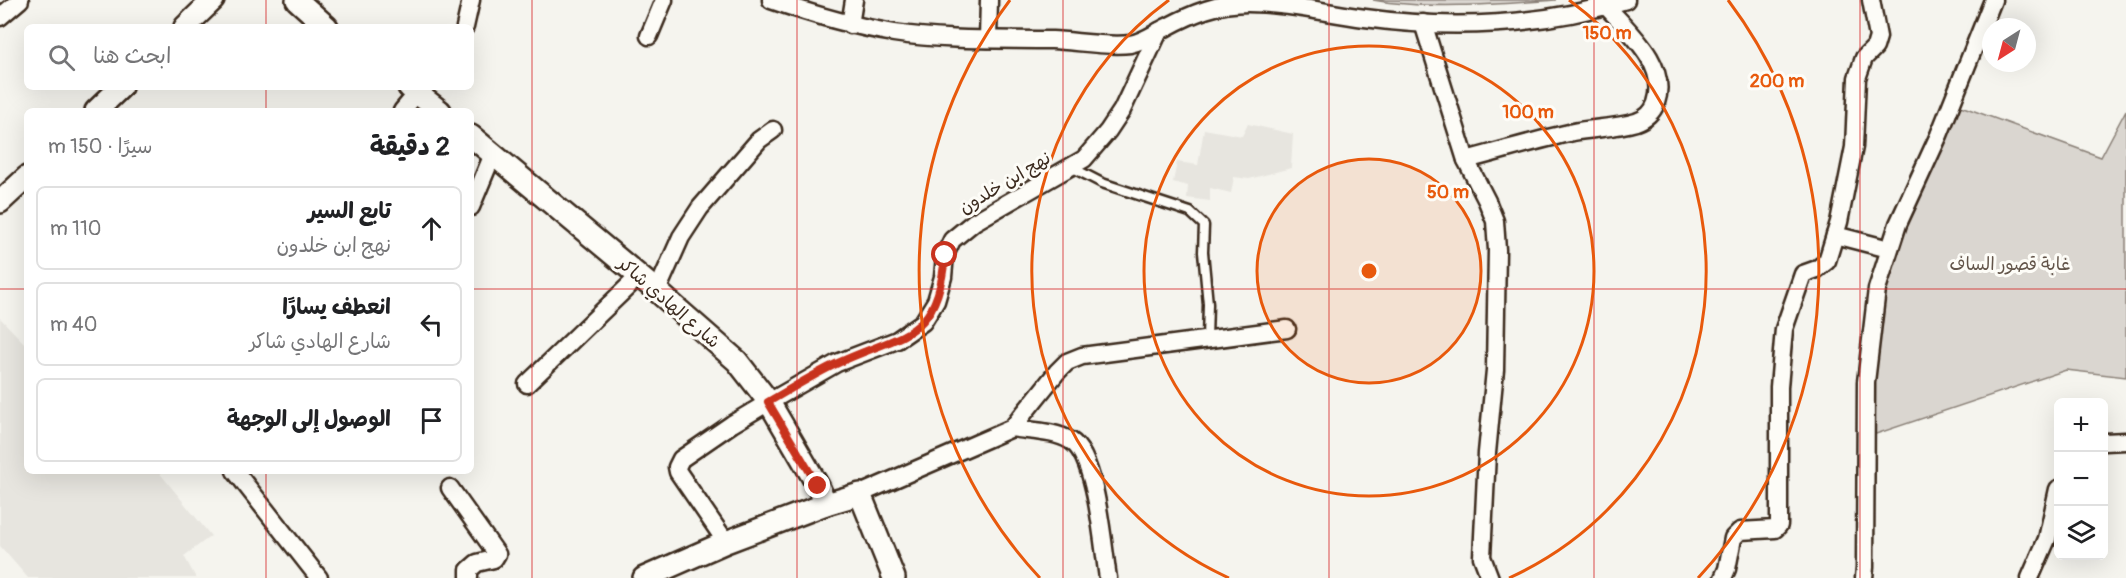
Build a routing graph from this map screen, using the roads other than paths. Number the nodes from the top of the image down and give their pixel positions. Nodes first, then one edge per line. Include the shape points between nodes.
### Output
1 (20, 0) edge
2 (213, 0) edge
3 (297, 0) edge
4 (471, 0) edge
5 (664, 0) edge
6 (771, 0) edge
7 (854, 0) edge
8 (989, 0) edge
9 (1626, 0) edge
10 (1871, 0) edge
11 (1993, 0) edge
12 (1224, 2) edge
13 (1606, 6) junction
14 (0, 17) edge
15 (1423, 23) junction
16 (188, 24) edge
17 (324, 24) edge
18 (466, 24) edge
19 (850, 25) junction
20 (1159, 31) junction
21 (648, 36) dead end
22 (988, 39) junction
23 (119, 90) edge
24 (416, 90) edge
25 (418, 90) edge
26 (99, 108) edge
27 (404, 108) edge
28 (437, 108) edge
29 (773, 130) dead end
30 (474, 138) edge
31 (493, 154) junction
32 (1466, 160) junction
33 (1070, 167) junction
34 (24, 179) edge
35 (3, 195) edge
36 (474, 200) edge
37 (1835, 235) junction
38 (1889, 249) junction
39 (639, 276) junction
40 (657, 291) junction
41 (1287, 329) dead end
42 (1207, 339) junction
43 (527, 384) dead end
44 (768, 402) junction
45 (1012, 428) junction
46 (2126, 441) edge
47 (2108, 442) edge
48 (237, 474) edge
49 (450, 488) dead end
50 (860, 494) junction
51 (826, 504) junction
52 (2054, 506) edge
53 (726, 542) junction
54 (653, 576) edge
55 (320, 578) edge
56 (469, 578) edge
57 (894, 578) edge
58 (1108, 578) edge
59 (1490, 578) edge
60 (1723, 578) edge
61 (1864, 578) edge
62 (2030, 578) edge

1 - 14 street
2 - 16 street
3 - 17 street
4 - 18 street
5 - 21 street
6 - 19 street
7 - 19 street
8 - 22 street
9 - 13 street
10 - 37 street via 1878,37 1857,78 1854,147
11 - 38 street
12 - 15 street via 1298,6
12 - 20 street
13 - 15 street via 1497,23
13 - 32 street via 1639,43 1655,70 1658,95 1647,116
15 - 32 street
19 - 22 street via 920,36
20 - 22 street via 1124,45
20 - 33 street, نهج ابن خلدون via 1122,110 1095,148
23 - 26 street
24 - 27 street
25 - 28 street
29 - 40 street via 759,140 700,208 681,237
30 - 31 street, شارع الهادي شاكر
31 - 36 street
31 - 39 street, شارع الهادي شاكر
32 - 59 street via 1495,221 1497,250 1495,370 1482,557
33 - 42 lane via 1102,183 1190,212 1204,225
33 - 44 street, نهج ابن خلدون via 974,222 952,240 936,301 923,322 897,340 837,363
34 - 35 street
37 - 38 street
37 - 60 street via 1827,261 1803,274 1784,329 1779,387 1779,525 1775,529 1736,534
38 - 61 street via 1877,289 1866,382
39 - 40 street, شارع الهادي شاكر
39 - 43 street
40 - 44 street, شارع الهادي شاكر via 737,361
41 - 42 street
42 - 45 street via 1082,356 1057,372
44 - 51 street, شارع الهادي شاكر
44 - 53 street, نهج ابن خلدون via 678,462 678,472
45 - 50 street
45 - 58 street via 1063,437 1081,450 1092,480
46 - 47 street
48 - 55 street
49 - 56 street via 497,554 494,559 477,563 469,570
50 - 51 street
50 - 57 street
51 - 53 street
52 - 62 street via 2047,539
53 - 54 street

